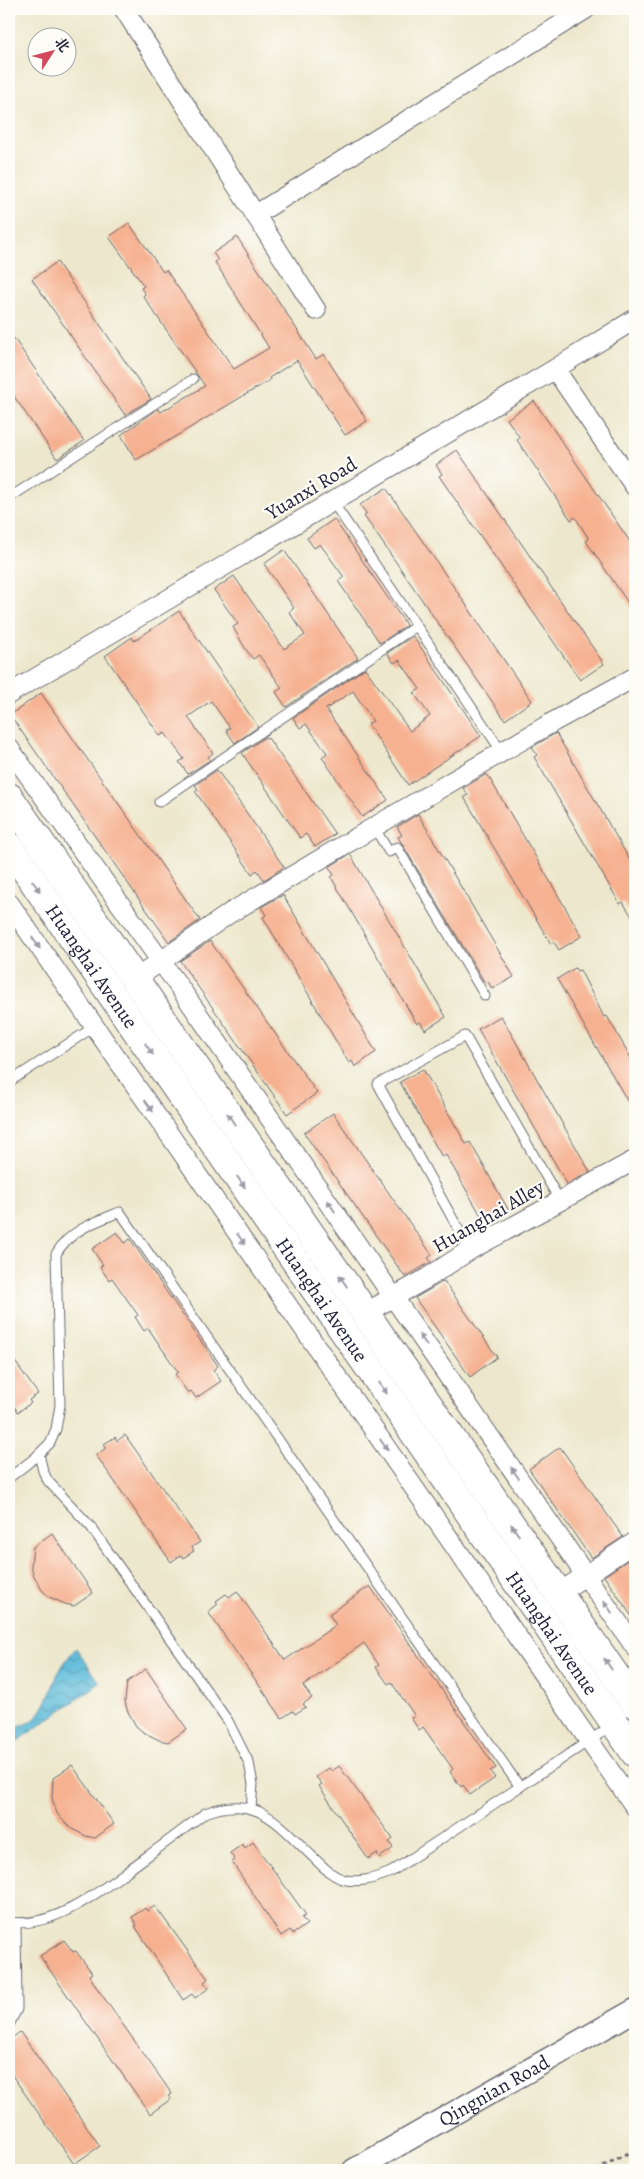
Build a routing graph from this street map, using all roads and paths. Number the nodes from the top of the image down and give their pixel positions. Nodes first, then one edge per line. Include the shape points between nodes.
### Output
1 (124, 9) edge
2 (586, 9) edge
3 (255, 215) junction
4 (316, 310) dead end
5 (635, 319) edge
6 (556, 369) junction
7 (194, 380) dead end
8 (635, 487) edge
9 (9, 498) edge
10 (332, 502) junction
11 (416, 626) junction
12 (635, 677) edge
13 (9, 694) edge
14 (9, 748) edge
15 (502, 752) junction
16 (9, 797) edge
17 (159, 802) dead end
18 (374, 826) junction
19 (9, 846) edge
20 (9, 903) edge
21 (162, 962) junction
22 (134, 980) junction
23 (485, 996) dead end
24 (94, 1027) junction
25 (9, 1082) edge
26 (635, 1160) edge
27 (560, 1201) junction
28 (470, 1250) junction
29 (394, 1297) junction
30 (365, 1313) junction
31 (39, 1454) junction
32 (9, 1478) edge
33 (635, 1542) edge
34 (586, 1575) junction
35 (559, 1593) junction
36 (635, 1647) edge
37 (635, 1704) edge
38 (615, 1723) junction
39 (589, 1740) junction
40 (635, 1753) edge
41 (520, 1787) junction
42 (635, 1807) edge
43 (251, 1808) junction
44 (12, 1922) edge
45 (635, 2010) edge
46 (9, 2025) edge
47 (635, 2150) edge
48 (354, 2170) edge
49 (596, 2170) edge

1 - 3 street
2 - 3 street
3 - 4 street
5 - 6 street, Yuanxi Road
6 - 8 street
6 - 10 street, Yuanxi Road
7 - 9 lane
10 - 11 lane
10 - 13 street, Yuanxi Road
11 - 15 lane
11 - 17 lane
12 - 15 street
14 - 21 street
15 - 18 street
16 - 22 main road, Huanghai Avenue
18 - 21 street via 230,913
18 - 23 lane via 389,852 397,847
19 -> 38 main road, Huanghai Avenue
20 -> 24 street
21 - 22 street
29 -> 21 street
30 -> 22 main road, Huanghai Avenue
24 - 25 lane
24 -> 39 street
26 - 27 street, Huanghai Alley
27 - 28 street, Huanghai Alley
27 - 28 lane via 465,1036 378,1084
28 - 29 street, Huanghai Alley
29 - 30 street, Huanghai Alley
34 -> 29 street
35 -> 30 main road, Huanghai Avenue
31 - 32 lane
31 - 41 lane via 55,1434 60,1405 56,1254 85,1226 120,1212
31 - 43 lane via 48,1481 92,1527 228,1721 249,1764 253,1784
33 - 34 street
34 - 35 street
36 -> 34 street
37 -> 35 main road, Huanghai Avenue
38 - 39 lane
38 - 40 main road, Huanghai Avenue
39 - 41 lane
39 - 42 street
41 - 43 lane via 391,1872 374,1879 343,1879 334,1875 270,1816
43 - 44 lane via 231,1807 205,1814 88,1900 46,1918
44 - 46 lane via 17,2009
45 - 48 street, Qingnian Road
47 - 49 path

